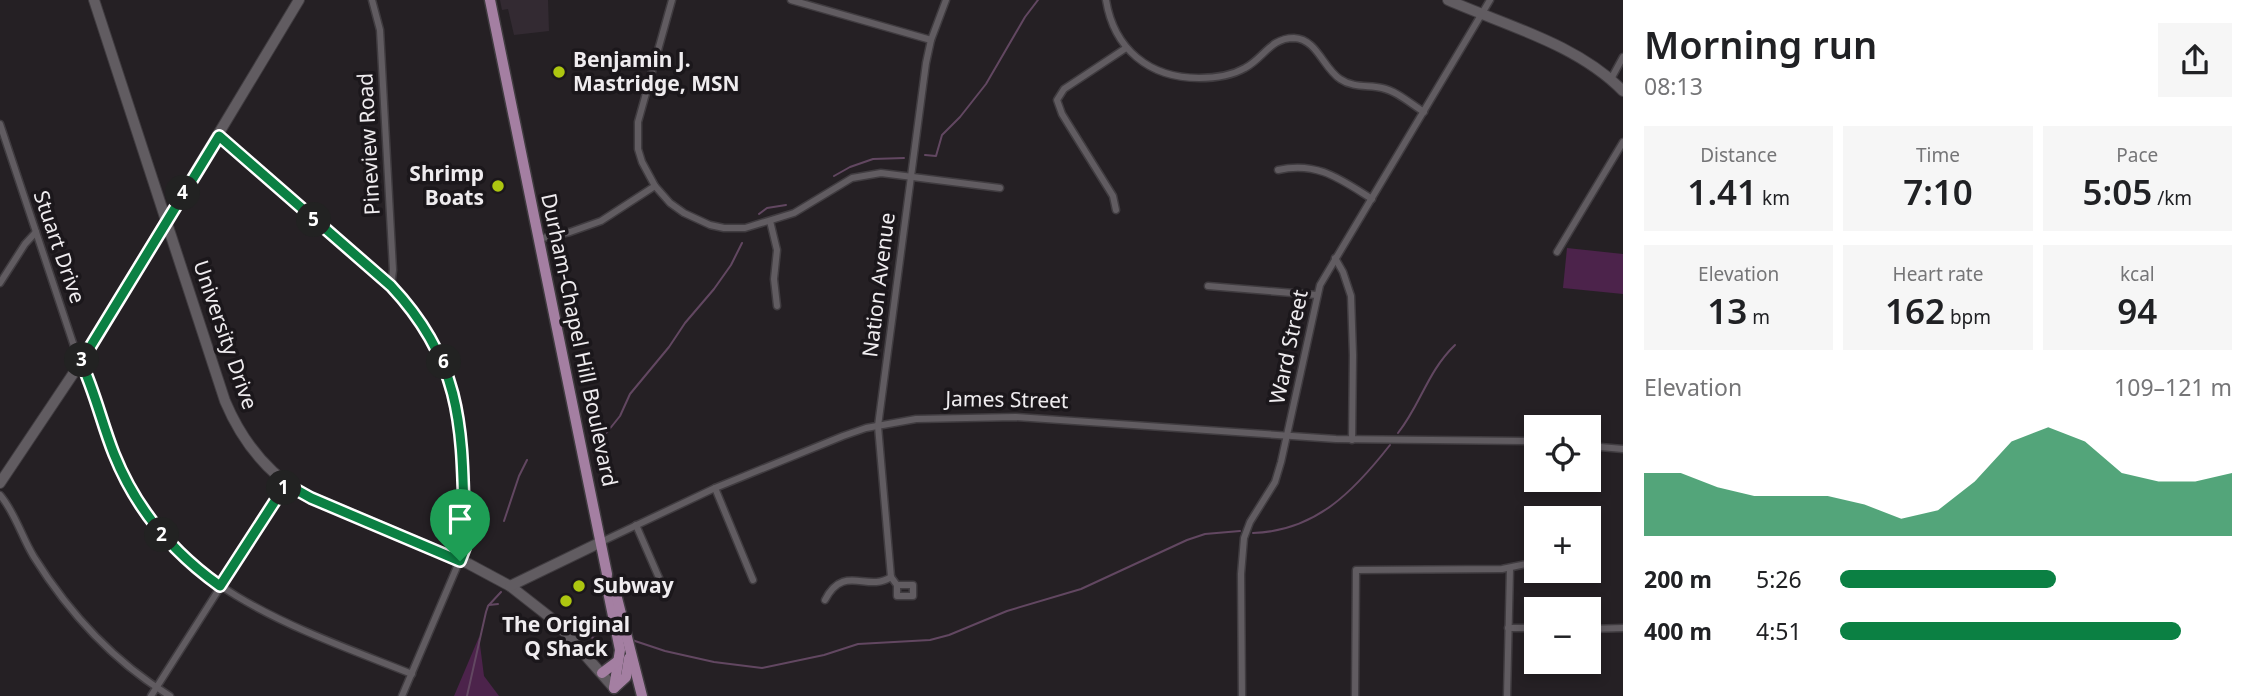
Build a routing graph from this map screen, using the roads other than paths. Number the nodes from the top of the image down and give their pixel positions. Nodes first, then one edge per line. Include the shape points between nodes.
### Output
1 (94, 0) edge
2 (299, 0) edge
3 (372, 0) edge
4 (489, 0) edge
5 (672, 0) edge
6 (791, 0) edge
7 (946, 0) edge
8 (1106, 0) edge
9 (1448, 0) edge
10 (1490, 0) edge
11 (1483, 15) junction
12 (931, 40) junction
13 (1126, 48) junction
14 (1623, 57) edge
15 (1611, 79) junction
16 (1623, 91) edge
17 (1424, 112) junction
18 (0, 124) edge
19 (219, 136) junction
20 (1623, 142) edge
21 (1278, 170) dead end
22 (911, 176) junction
23 (655, 186) junction
24 (1000, 188) dead end
25 (1372, 199) junction
26 (1115, 210) dead end
27 (166, 221) junction
28 (770, 221) junction
29 (36, 232) junction
30 (538, 239) junction
31 (1557, 252) dead end
32 (1335, 258) junction
33 (0, 283) edge
34 (391, 286) junction
35 (1208, 286) dead end
36 (1317, 295) junction
37 (778, 306) dead end
38 (81, 362) junction
39 (878, 426) junction
40 (1287, 436) junction
41 (1352, 440) junction
42 (1524, 442) edge
43 (1601, 447) edge
44 (1623, 449) edge
45 (0, 483) edge
46 (286, 484) junction
47 (715, 488) junction
48 (0, 495) edge
49 (636, 526) junction
50 (601, 542) junction
51 (460, 561) junction
52 (1524, 565) edge
53 (1510, 569) junction
54 (607, 574) junction
55 (891, 577) junction
56 (753, 580) dead end
57 (897, 585) dead end
58 (220, 586) junction
59 (510, 586) junction
60 (663, 587) dead end
61 (825, 600) dead end
62 (1508, 628) junction
63 (1524, 628) edge
64 (1623, 628) edge
65 (1601, 629) edge
66 (630, 652) junction
67 (618, 661) junction
68 (602, 673) junction
69 (412, 674) junction
70 (156, 688) junction
71 (617, 692) edge
72 (151, 696) edge
73 (170, 696) edge
74 (402, 696) edge
75 (642, 696) edge
76 (1242, 696) edge
77 (1355, 696) edge
78 (1507, 696) edge

1 - 27 street, University Drive
2 - 19 street
3 - 34 street, Pineview Road via 380,30
4 - 30 main road, Durham-Chapel Hill Boulevard
5 - 23 street via 638,132 639,154
6 - 12 street
7 - 12 street, Nation Avenue
8 - 13 street via 1111,23
9 - 11 street
10 - 11 street, Ward Street
11 - 15 street via 1574,54
11 - 17 street, Ward Street
12 - 22 street, Nation Avenue
13 - 17 street via 1158,72 1208,78 1245,68 1278,41 1300,39 1313,46 1329,71 1341,80 1387,90
13 - 26 street via 1063,89 1057,100 1113,196
14 - 15 street
15 - 16 street
17 - 25 street, Ward Street
18 - 29 street, Stuart Drive
19 - 27 street
19 - 34 street
20 - 31 street
21 - 25 street via 1315,169
22 - 24 street
22 - 28 street via 881,173 852,178 802,209
22 - 39 street, Nation Avenue
23 - 28 street via 674,208 710,225 736,229
23 - 30 street via 601,221
25 - 32 street, Ward Street
27 - 38 street
27 - 46 street, University Drive via 232,417 254,452
28 - 37 street via 778,255 774,279
29 - 33 street
29 - 38 street, Stuart Drive
30 - 50 main road, Durham-Chapel Hill Boulevard
32 - 36 street, Ward Street
32 - 41 street via 1351,296
34 - 51 street via 428,332 452,387 462,465 465,548
35 - 36 street
36 - 40 street, Ward Street
38 - 45 street
38 - 58 street, Stuart Drive via 137,501 181,555
39 - 40 street, James Street via 931,418 1016,416
39 - 47 street, James Street
39 - 55 street, Nation Avenue
40 - 41 street, James Street
40 - 76 street, Ward Street via 1275,482 1244,538
41 - 42 street, James Street
43 - 44 street
46 - 51 street, University Drive
46 - 58 street
47 - 49 street, James Street
47 - 56 street
48 - 70 street via 49,581 77,618
49 - 50 street, James Street
49 - 60 street
50 - 54 main road, Durham-Chapel Hill Boulevard
50 - 59 street, James Street
51 - 59 street, University Drive
51 - 69 street
52 - 53 street
53 - 62 street
53 - 77 street via 1356,570
54 - 66 main road via 614,584
54 - 67 main road, Durham-Chapel Hill Boulevard
55 - 57 street
55 - 61 street via 842,581 831,588
58 - 69 street, Stuart Drive via 282,620
58 - 70 street
59 - 68 street, University Drive via 556,622
62 - 63 street
62 - 78 street
64 - 65 street
66 - 71 main road via 626,677
66 - 75 main road
67 - 68 main road
67 - 71 main road, Durham-Chapel Hill Boulevard
68 - 71 street, University Drive
69 - 74 street
70 - 72 street
70 - 73 street

